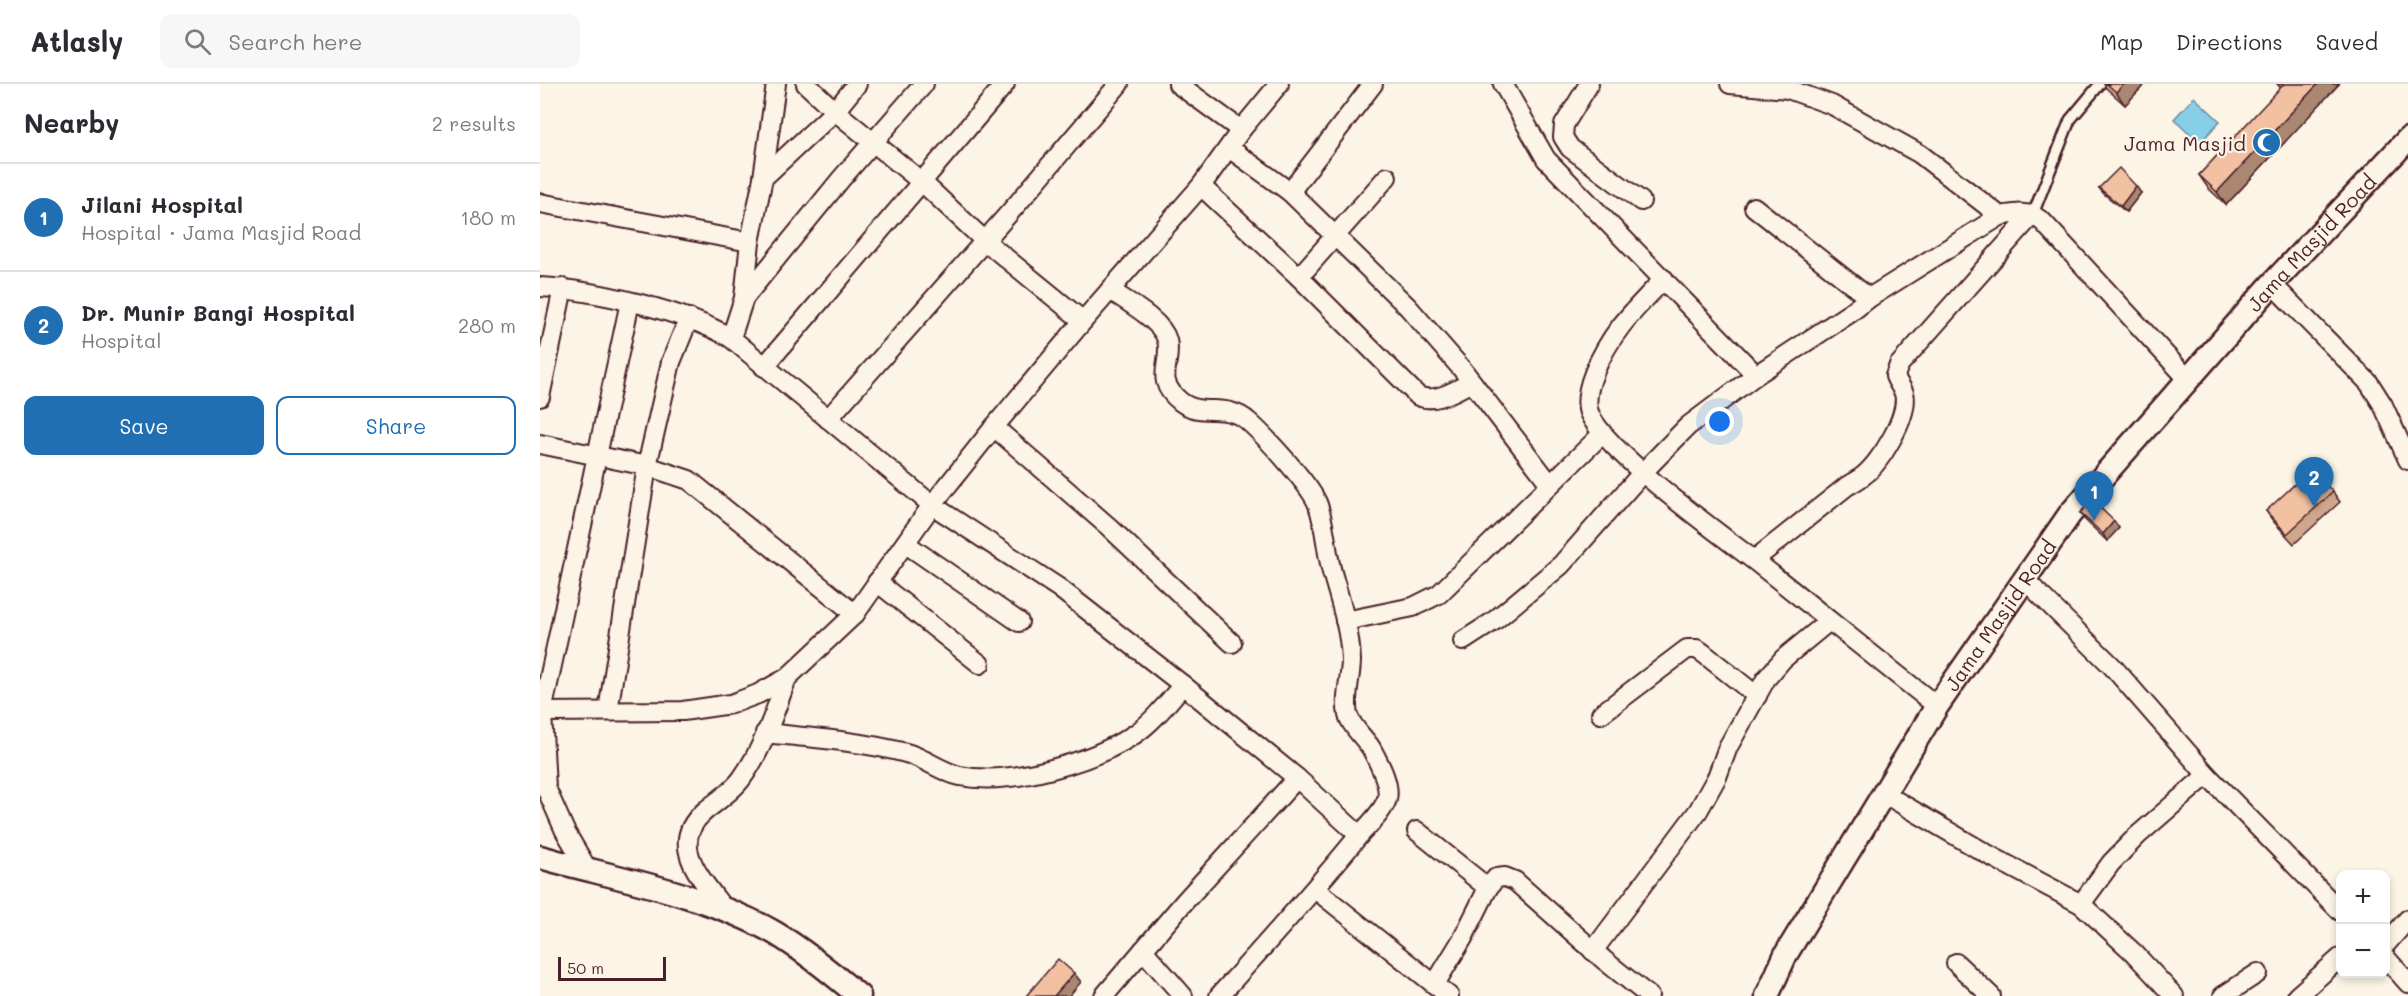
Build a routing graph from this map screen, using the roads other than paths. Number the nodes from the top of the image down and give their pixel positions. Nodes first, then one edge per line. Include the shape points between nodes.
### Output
1 (776, 84) edge
2 (806, 84) edge
3 (857, 84) edge
4 (924, 84) edge
5 (1005, 84) edge
6 (1119, 84) edge
7 (1178, 84) edge
8 (1279, 84) edge
9 (1373, 84) edge
10 (1503, 84) edge
11 (1589, 84) edge
12 (1730, 84) edge
13 (2100, 84) edge
14 (1790, 86) edge
15 (835, 111) junction
16 (1241, 130) junction
17 (2408, 139) edge
18 (874, 142) junction
19 (1229, 148) junction
20 (1387, 177) dead end
21 (763, 178) junction
22 (923, 183) junction
23 (1201, 186) junction
24 (1290, 192) junction
25 (1641, 201) dead end
26 (540, 203) edge
27 (1754, 207) dead end
28 (2032, 214) junction
29 (2000, 216) junction
30 (1334, 235) junction
31 (985, 241) junction
32 (750, 242) junction
33 (1299, 277) junction
34 (1664, 279) junction
35 (2272, 284) junction
36 (540, 286) edge
37 (563, 288) junction
38 (1110, 290) junction
39 (744, 298) junction
40 (1869, 298) junction
41 (630, 302) junction
42 (689, 318) junction
43 (1083, 321) junction
44 (732, 338) junction
45 (765, 367) junction
46 (1756, 375) junction
47 (2188, 379) junction
48 (1472, 382) junction
49 (540, 397) edge
50 (828, 419) junction
51 (994, 427) junction
52 (1602, 434) junction
53 (540, 444) edge
54 (597, 455) junction
55 (2408, 460) edge
56 (647, 466) junction
57 (1642, 472) junction
58 (1550, 484) junction
59 (932, 505) junction
60 (906, 544) junction
61 (1754, 560) junction
62 (2024, 579) junction
63 (877, 582) junction
64 (855, 614) junction
65 (1345, 621) junction
66 (1019, 622) dead end
67 (1828, 622) junction
68 (1463, 641) dead end
69 (1232, 644) dead end
70 (980, 664) dead end
71 (787, 678) junction
72 (1183, 685) junction
73 (1757, 696) junction
74 (1936, 706) junction
75 (608, 711) junction
76 (541, 712) edge
77 (1601, 714) dead end
78 (765, 733) junction
79 (2207, 775) junction
80 (1297, 778) junction
81 (1883, 793) junction
82 (1417, 831) dead end
83 (1359, 835) junction
84 (540, 857) edge
85 (588, 870) junction
86 (1488, 888) junction
87 (1315, 890) junction
88 (2081, 904) junction
89 (2336, 907) edge
90 (724, 909) junction
91 (2408, 919) edge
92 (2390, 939) edge
93 (1143, 950) junction
94 (1593, 951) junction
95 (2336, 962) edge
96 (1956, 963) dead end
97 (2390, 963) edge
98 (2258, 973) dead end
99 (2408, 983) edge
100 (1435, 984) junction
101 (859, 996) edge
102 (1104, 996) edge
103 (1183, 996) edge
104 (1219, 996) edge
105 (1449, 996) edge
106 (1649, 996) edge
107 (1767, 996) edge
108 (1991, 996) edge
109 (2174, 996) edge
110 (2223, 996) edge
111 (2297, 996) edge

1 - 21 street
2 - 15 street
3 - 15 street
4 - 18 street
5 - 22 street
6 - 31 street
7 - 16 street
8 - 16 street
9 - 24 street
10 - 34 street via 1546,159
11 - 25 street via 1564,125 1563,137 1570,148
12 - 14 street
13 - 28 lane via 2070,120
14 - 29 street via 1920,154
15 - 18 street
15 - 21 street
16 - 19 street
17 - 35 street, Jama Masjid Road
18 - 22 street
18 - 39 street
19 - 23 street
19 - 24 street
20 - 30 street
21 - 32 street
22 - 31 street
22 - 45 street
23 - 33 street
23 - 38 street
24 - 30 street
26 - 32 street
27 - 40 street
28 - 29 street
28 - 47 street via 2042,220
28 - 61 street via 1899,365 1895,376 1904,393 1903,410 1878,461 1863,477 1846,486
29 - 40 street
30 - 33 street
30 - 48 street via 1408,307
31 - 43 street
31 - 50 street
32 - 39 street
33 - 48 street via 1418,396 1438,398
34 - 46 street
34 - 52 street via 1621,323 1603,350 1589,385 1588,409
35 - 47 street, Jama Masjid Road
35 - 55 street via 2369,383
36 - 37 street
37 - 41 street
37 - 49 street
38 - 43 street
38 - 65 street via 1162,330 1168,352 1164,374 1181,402 1195,409 1238,414 1308,487 1323,521
39 - 44 street
40 - 46 street
41 - 42 street
41 - 54 street
42 - 44 street
42 - 56 street via 671,362
43 - 51 street
44 - 45 street
45 - 50 street
46 - 57 street via 1688,426
47 - 62 street, Jama Masjid Road via 2070,514
48 - 58 street
50 - 59 street
51 - 59 street
51 - 69 street via 1109,527
52 - 57 street
52 - 58 street
53 - 54 street
54 - 56 street
54 - 76 street
56 - 64 street via 689,480
56 - 75 street
57 - 61 street
57 - 68 street via 1561,565 1494,621
58 - 65 street via 1439,594 1413,607
59 - 60 street
59 - 72 street via 1059,588
60 - 63 street
60 - 66 street
61 - 67 street
62 - 74 street, Jama Masjid Road
62 - 79 street via 2112,666
63 - 64 street
63 - 70 street
64 - 71 street
65 - 83 street via 1351,660 1348,716 1370,748 1386,782 1387,799
67 - 73 street via 1783,659
67 - 74 street
71 - 75 street via 731,704 683,711
71 - 78 street
72 - 78 street via 1150,722 1098,755 1049,770 999,778 961,776 909,754 867,745
72 - 80 street
73 - 77 street via 1703,653 1687,649
73 - 94 street via 1698,811
74 - 81 street, Jama Masjid Road
75 - 76 street
76 - 85 street via 546,788
78 - 90 street via 741,780 702,814 691,828 687,843 691,864
79 - 88 street via 2137,836
79 - 89 street
80 - 83 street
80 - 93 street
81 - 88 street
81 - 107 street, Jama Masjid Road via 1786,954
82 - 86 street
83 - 87 street
84 - 85 street
85 - 90 street
86 - 94 street via 1496,878 1515,881
86 - 100 street
87 - 100 street
87 - 104 street
88 - 109 street
90 - 101 street via 815,959
91 - 92 street
93 - 102 street
93 - 103 street
94 - 106 street
95 - 111 street
96 - 108 street
97 - 99 street
98 - 110 street
100 - 105 street

